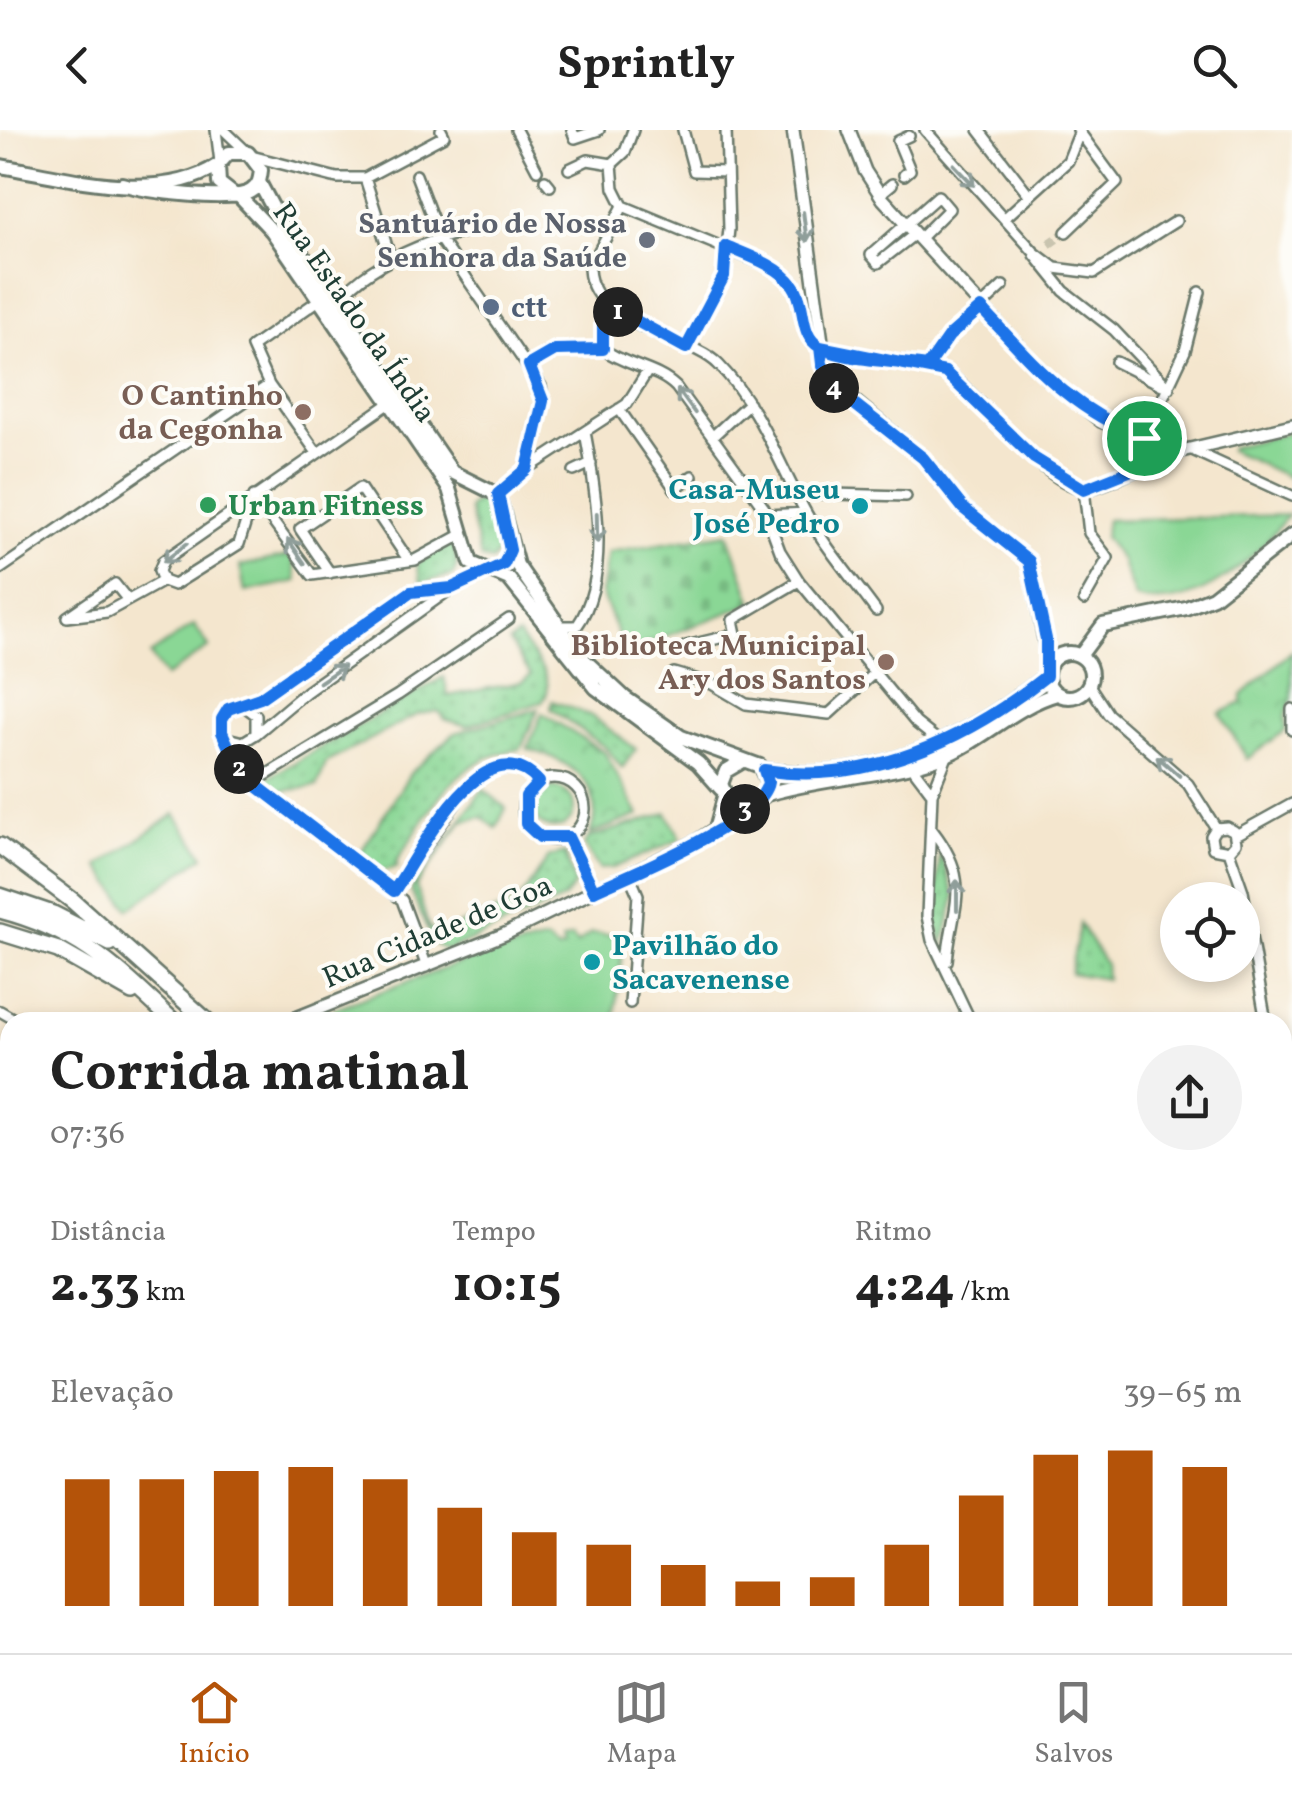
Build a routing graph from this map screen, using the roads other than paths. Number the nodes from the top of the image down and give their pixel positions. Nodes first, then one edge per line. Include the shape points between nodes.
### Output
1 (220, 130) edge
2 (516, 130) edge
3 (572, 130) edge
4 (600, 130) edge
5 (633, 130) edge
6 (682, 130) edge
7 (726, 130) edge
8 (793, 130) edge
9 (849, 130) edge
10 (925, 130) edge
11 (979, 130) edge
12 (1080, 130) edge
13 (442, 133) edge
14 (909, 136) dead end
15 (251, 155) junction
16 (219, 164) junction
17 (612, 164) junction
18 (0, 166) edge
19 (292, 168) junction
20 (570, 169) dead end
21 (537, 170) dead end
22 (727, 172) junction
23 (416, 175) dead end
24 (904, 175) dead end
25 (364, 178) junction
26 (260, 180) junction
27 (122, 184) junction
28 (892, 184) dead end
29 (880, 194) junction
30 (235, 195) junction
31 (1030, 196) junction
32 (623, 206) junction
33 (1005, 218) junction
34 (1176, 220) dead end
35 (490, 230) dead end
36 (1066, 232) tunnel mouth
37 (441, 241) junction
38 (1049, 244) tunnel mouth
39 (726, 246) junction
40 (1035, 253) junction
41 (392, 260) junction
42 (1003, 286) dead end
43 (1200, 292) dead end
44 (319, 300) junction
45 (338, 306) junction
46 (611, 307) junction
47 (981, 308) junction
48 (820, 347) junction
49 (686, 348) junction
50 (603, 349) junction
51 (1116, 362) dead end
52 (529, 365) junction
53 (928, 366) junction
54 (647, 372) junction
55 (269, 386) junction
56 (1169, 388) junction
57 (750, 402) junction
58 (390, 403) junction
59 (619, 409) junction
60 (1292, 425) edge
61 (586, 432) junction
62 (712, 438) junction
63 (1144, 438) junction
64 (1192, 450) junction
65 (1177, 452) junction
66 (317, 453) junction
67 (591, 464) junction
68 (527, 469) junction
69 (574, 471) dead end
70 (692, 476) dead end
71 (482, 487) junction
72 (1084, 489) junction
73 (796, 493) junction
74 (498, 494) junction
75 (254, 496) junction
76 (906, 496) dead end
77 (1292, 496) edge
78 (458, 512) junction
79 (806, 513) junction
80 (767, 515) junction
81 (463, 534) junction
82 (1292, 536) edge
83 (510, 544) junction
84 (468, 559) junction
85 (410, 561) junction
86 (0, 569) edge
87 (487, 571) junction
88 (330, 573) junction
89 (796, 576) junction
90 (163, 581) junction
91 (462, 582) junction
92 (452, 588) junction
93 (127, 599) junction
94 (1084, 600) dead end
95 (876, 611) dead end
96 (509, 619) dead end
97 (558, 626) junction
98 (686, 646) dead end
99 (1080, 656) junction
100 (1048, 670) junction
101 (674, 674) dead end
102 (873, 674) junction
103 (1089, 685) junction
104 (1057, 694) junction
105 (241, 705) junction
106 (1292, 709) edge
107 (916, 723) junction
108 (1292, 730) edge
109 (256, 734) junction
110 (227, 738) junction
111 (944, 749) junction
112 (744, 760) junction
113 (911, 760) junction
114 (764, 770) junction
115 (539, 782) junction
116 (253, 783) junction
117 (723, 793) junction
118 (766, 794) junction
119 (932, 794) junction
120 (1292, 805) edge
121 (746, 808) junction
122 (1216, 828) junction
123 (714, 832) junction
124 (933, 832) junction
125 (1236, 835) junction
126 (568, 837) junction
127 (0, 846) edge
128 (1229, 851) junction
129 (629, 874) junction
130 (394, 891) junction
131 (594, 891) junction
132 (0, 896) edge
133 (0, 910) edge
134 (0, 932) edge
135 (131, 955) junction
136 (946, 964) junction
137 (428, 967) junction
138 (630, 1003) dead end
139 (159, 1012) edge
140 (162, 1012) edge
141 (196, 1012) edge
142 (312, 1012) edge
143 (967, 1012) edge
144 (1264, 1012) edge

1 - 15 street
1 - 16 street
2 - 21 street
3 - 4 street via 575,138
5 - 17 street
6 - 22 street via 694,171
7 - 22 street
8 -> 48 street
9 - 29 street
10 -> 33 street
11 - 31 street
12 - 31 street via 1068,162
12 - 36 street via 1117,183
13 - 25 street
14 - 24 street via 898,141 910,170
15 - 16 main road via 235,151
15 - 19 street
15 - 26 main road
16 - 27 main road via 180,184
16 - 30 main road via 219,183
17 - 20 street via 588,160
17 - 32 street
18 - 27 main road
19 - 25 street
19 - 26 street
22 - 39 street
23 - 37 street
25 - 41 street
26 - 30 main road
26 - 45 main road, Rua Estado da Índia
27 - 30 main road via 166,196
28 - 29 street
29 - 47 street
30 - 44 main road, Rua Estado da Índia via 272,231
31 - 33 street
32 - 39 street
32 - 46 street via 588,272
33 - 40 street
34 - 40 street via 1094,273 1055,268
35 - 37 street
37 - 41 street
37 - 52 street
38 - 40 street
39 - 48 street via 793,284 805,330
39 - 49 street via 724,276
40 - 56 street via 1064,291 1114,330
41 - 45 street via 345,290
42 - 47 street
43 - 56 street
44 - 55 street via 252,347
44 - 58 main road, Rua Estado da Índia
45 - 71 main road, Rua Estado da Índia via 452,472
46 - 49 street
46 - 50 street via 603,322
47 - 53 street
47 - 63 street via 1068,396 1101,422
48 - 53 street
48 - 100 street via 834,388 923,458 963,508 1029,561
49 - 57 street via 716,362
50 - 52 street via 555,350
50 - 54 street
51 - 56 street
52 - 68 street via 543,401
53 - 72 street via 968,389 1034,458
54 - 59 street
62 -> 54 street via 666,377
55 - 66 street
55 - 86 street
56 - 63 street
57 - 62 street
57 - 73 street
58 - 66 street
58 - 78 main road, Rua Estado da Índia
59 - 61 street
59 - 70 street via 675,489
60 - 64 street
61 - 67 street
61 - 68 street
62 - 80 street
63 - 65 street
64 - 65 street
64 - 77 street
65 - 72 street
66 - 75 street
67 - 69 street
67 -> 97 street via 598,533 593,583 578,626
68 - 74 street
71 - 74 main road, Rua Estado da Índia
71 - 78 main road via 467,492
72 - 94 street via 1089,533 1108,558
73 - 76 street
73 - 79 street
74 - 83 main road
88 -> 75 street via 312,575
75 -> 90 street via 163,561
75 - 90 street via 239,544 186,581
78 - 81 main road, Rua Estado da Índia
79 - 80 street
79 - 95 street
80 - 89 street
81 - 84 main road, Rua Estado da Índia
81 - 85 street
82 - 99 main road via 1214,597 1103,625
83 - 87 main road via 508,560
83 - 97 main road
84 - 87 main road
84 - 91 street
85 - 88 street
85 - 88 street via 360,488 300,529
87 - 91 street
87 - 117 main road via 515,584 617,708 698,762
89 - 98 street via 733,620 736,634
89 - 102 street
90 - 93 street
91 - 92 street
92 - 105 street via 411,592
109 -> 92 street
93 - 93 street via 115,584 68,617 107,612
96 - 116 street
97 - 112 main road via 604,680 651,718 707,750
99 - 100 main road via 1061,654
99 - 103 main road via 1090,669
100 - 104 main road
100 - 111 main road
101 - 102 street via 712,684 746,704 829,714
102 - 107 street
103 - 104 main road via 1073,697
122 -> 103 street via 1188,784 1108,714
104 - 111 main road
105 - 109 street via 256,716
105 - 110 street via 222,719
106 - 108 street
107 - 111 street
107 - 113 street
109 - 110 street via 243,742
110 - 116 street via 238,768
111 - 113 main road
111 - 119 street
112 - 114 main road
112 - 117 main road via 726,770
113 - 114 main road
113 - 118 main road
113 - 119 street
114 - 118 main road
115 - 126 street via 526,796 526,824 540,837
115 - 126 street via 558,778 581,795 582,823
115 - 130 street via 517,766 471,782
116 - 130 street
117 - 121 main road
117 - 123 street
118 - 121 main road
119 - 124 street
120 - 125 street
121 - 123 street, Rua Cidade de Goa
122 - 125 street
122 - 128 street via 1213,848
123 - 129 street, Rua Cidade de Goa
124 - 136 street via 927,916
136 -> 124 street via 960,893 953,862
125 - 128 street
126 - 131 street
127 - 135 highway
128 - 144 street via 1244,891
129 - 131 street, Rua Cidade de Goa
129 - 138 street via 638,895
130 - 137 street
131 - 137 street, Rua Cidade de Goa
132 - 135 highway via 53,914
133 - 140 highway via 91,950
134 - 139 highway via 84,962
135 - 141 highway
136 - 143 street
137 - 142 street, Rua Cidade de Goa

